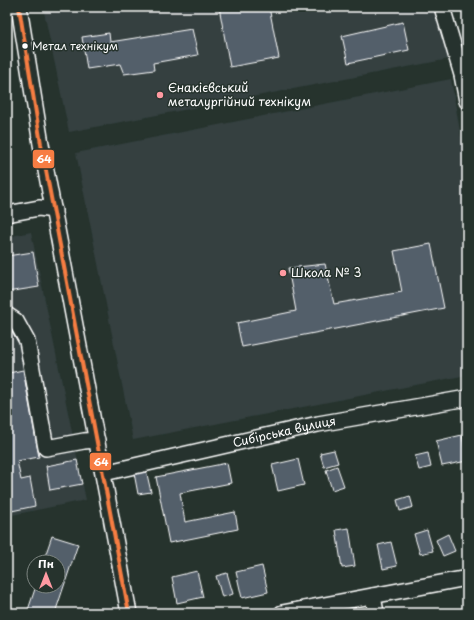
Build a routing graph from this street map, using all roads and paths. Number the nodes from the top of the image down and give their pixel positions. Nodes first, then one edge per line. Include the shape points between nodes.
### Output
1 (19, 7) edge
2 (442, 7) edge
3 (465, 75) edge
4 (467, 101) edge
5 (54, 210) junction
6 (7, 214) edge
7 (7, 315) edge
8 (467, 398) edge
9 (97, 440) junction
10 (104, 472) junction
11 (467, 578) edge
12 (373, 596) junction
13 (129, 613) edge
14 (282, 613) edge
15 (376, 613) edge

1 - 5 street
2 - 3 street
3 - 4 street
5 - 6 street via 40,208
5 - 9 street
7 - 9 street via 16,321 27,341 46,448 84,440
8 - 10 street, Сибірська вулиця via 318,424
9 - 10 street
10 - 13 street
11 - 12 street
12 - 14 street
12 - 15 street

